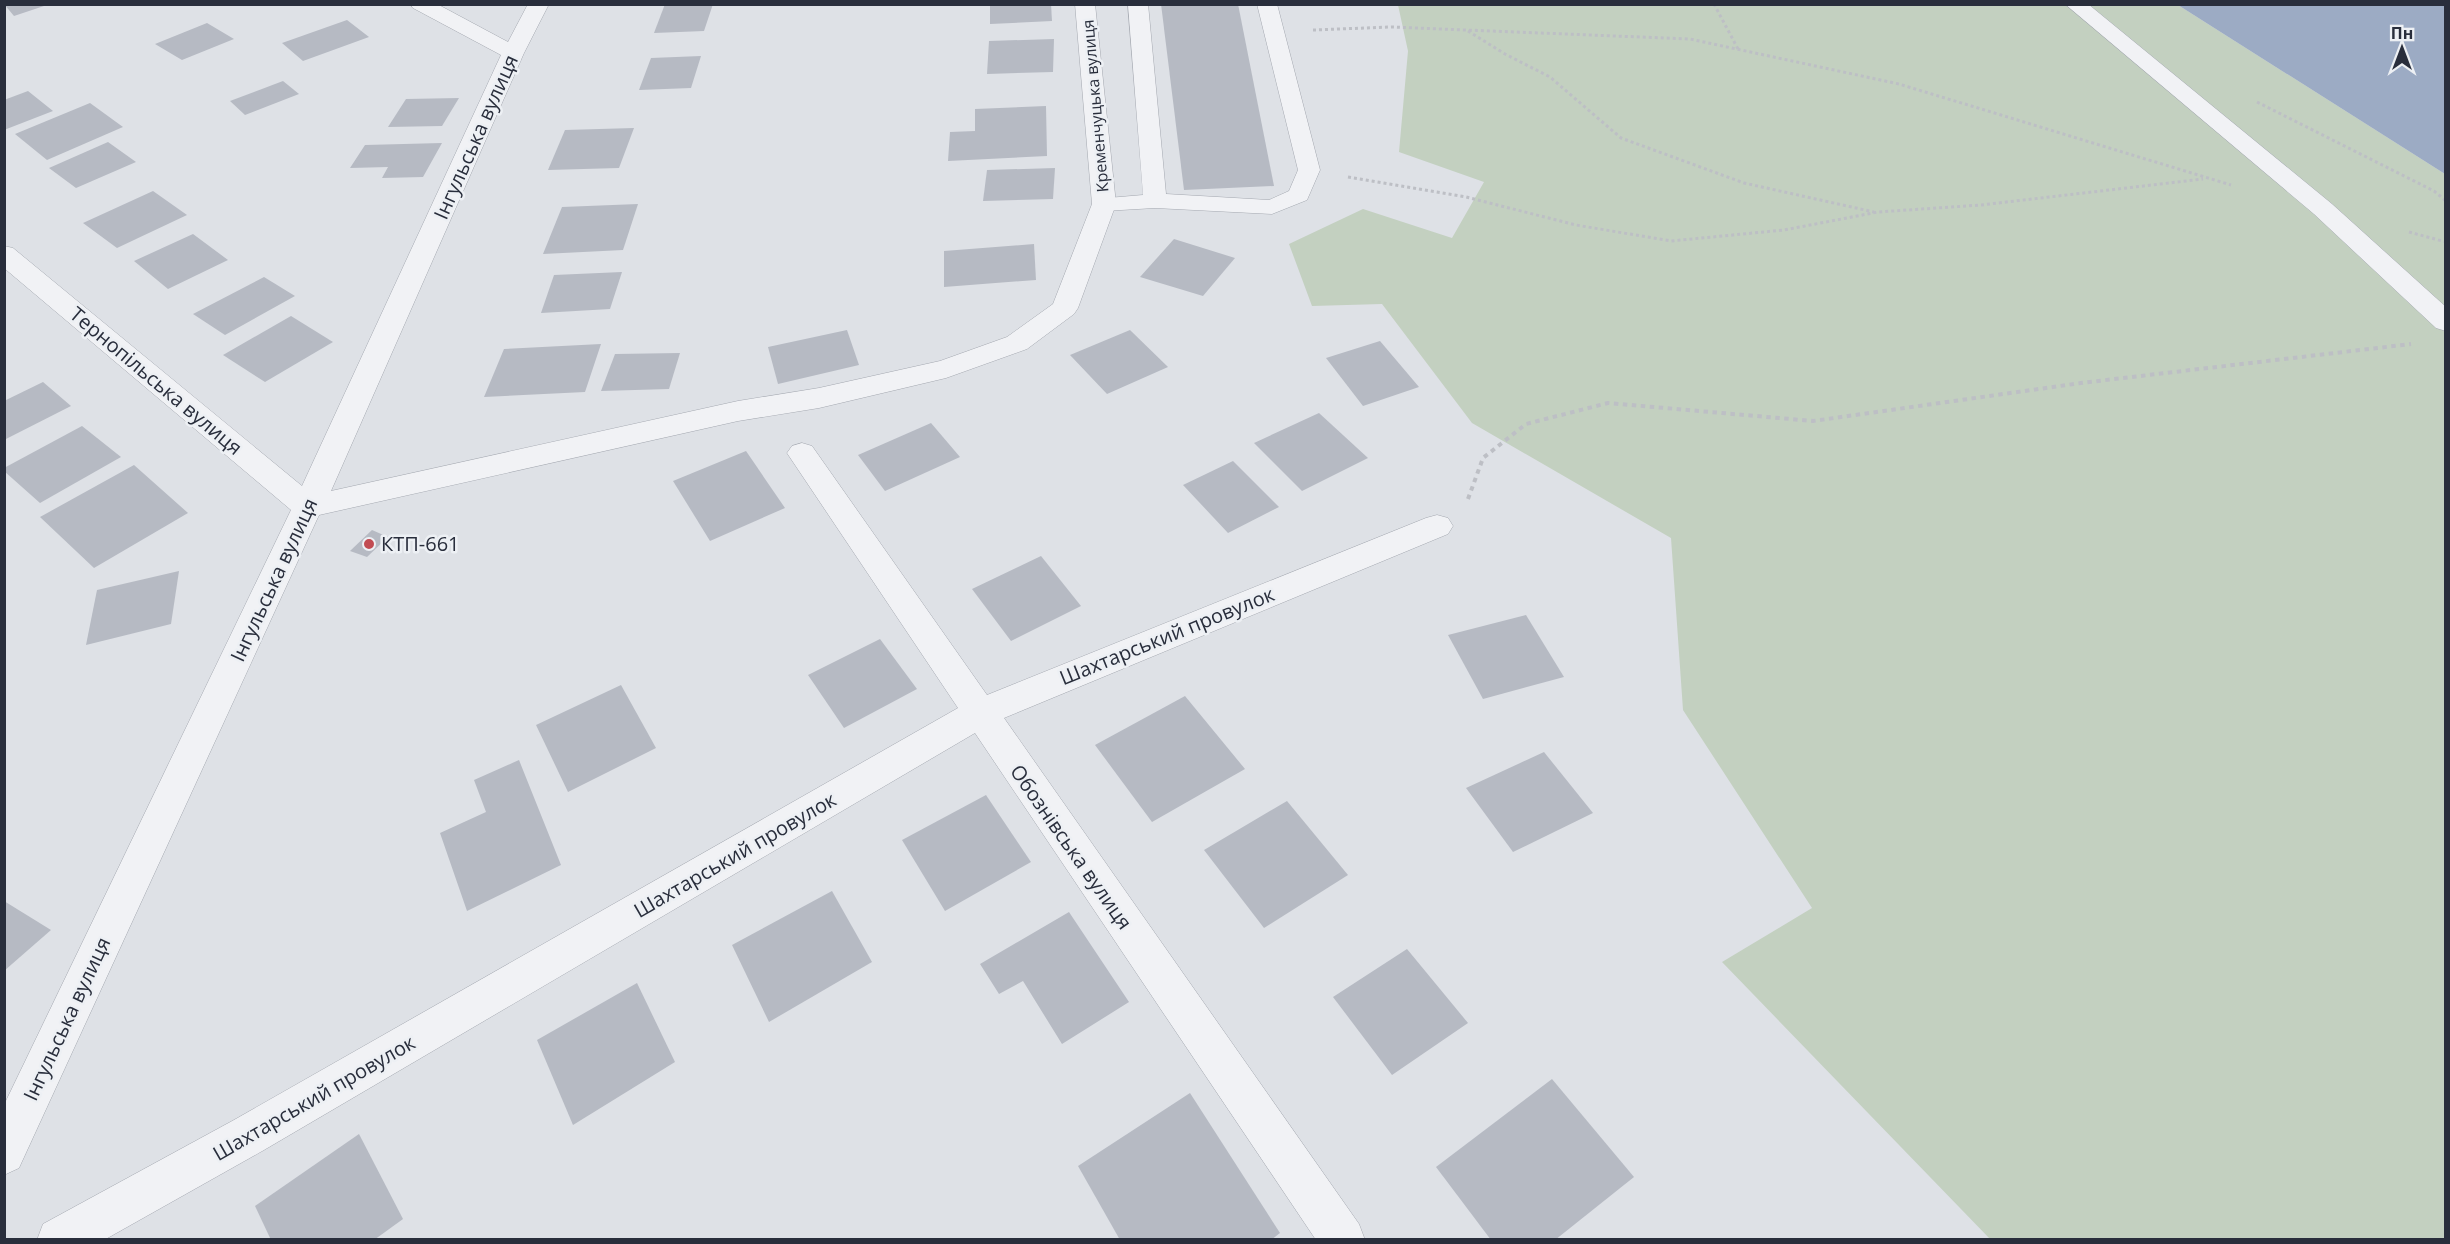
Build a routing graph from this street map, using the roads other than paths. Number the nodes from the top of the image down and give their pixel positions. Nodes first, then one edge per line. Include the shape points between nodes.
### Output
1 (420, 4) edge
2 (539, 4) edge
3 (1086, 4) edge
4 (1138, 4) edge
5 (1267, 4) edge
6 (2075, 4) edge
7 (513, 53) junction
8 (1155, 201) junction
9 (1104, 204) junction
10 (4, 254) edge
11 (2445, 322) edge
12 (802, 453) dead end
13 (308, 507) junction
14 (1437, 526) road end
15 (979, 713) junction
16 (4, 1153) edge
17 (59, 1239) edge
18 (1342, 1239) edge

1 - 7 street
2 - 7 street, Інгульська вулиця
3 - 9 street, Кременчуцька вулиця
4 - 8 lane
5 - 8 lane via 1308,170 1299,195 1272,207
6 - 11 street via 2323,209
7 - 13 street, Інгульська вулиця
8 - 9 lane
9 - 13 street, Кременчуцька вулиця via 1065,308 1017,343 946,369 509,460
10 - 13 street, Тернопільська вулиця
12 - 15 street, Обознівська вулиця
13 - 16 street, Інгульська вулиця
14 - 15 street, Шахтарський провулок
15 - 17 street, Шахтарський провулок via 249,1135
15 - 18 street, Обознівська вулиця

